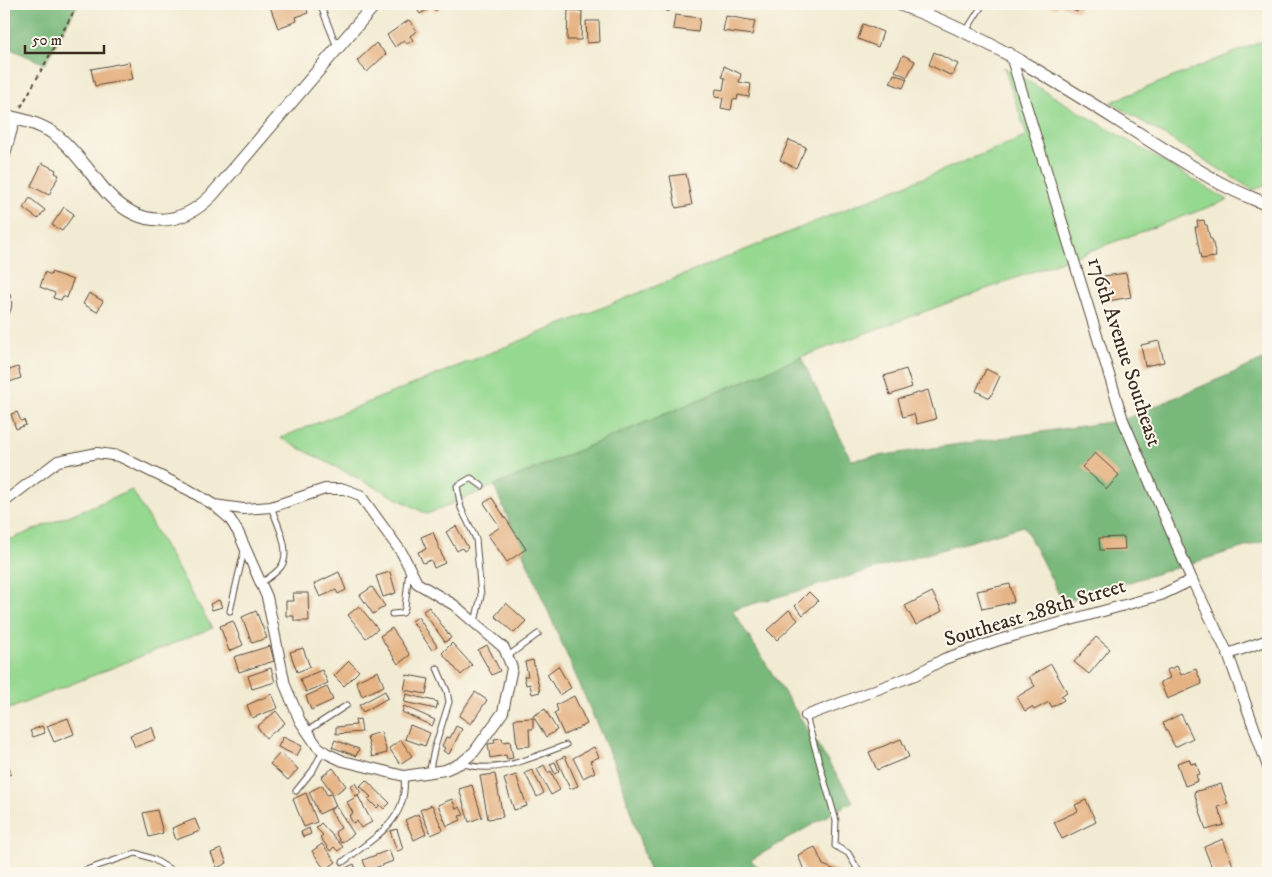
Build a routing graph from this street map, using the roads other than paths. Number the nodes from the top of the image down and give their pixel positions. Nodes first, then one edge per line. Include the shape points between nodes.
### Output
1 (320, 4) edge
2 (375, 4) edge
3 (900, 4) edge
4 (983, 4) edge
5 (965, 32) junction
6 (337, 47) junction
7 (1010, 53) junction
8 (9, 117) edge
9 (4, 158) edge
10 (1268, 205) edge
11 (4, 290) edge
12 (4, 315) edge
13 (482, 486) dead end
14 (4, 502) edge
15 (214, 504) junction
16 (271, 507) junction
17 (245, 548) junction
18 (409, 567) junction
19 (1192, 580) junction
20 (261, 584) junction
21 (230, 611) dead end
22 (392, 614) dead end
23 (475, 623) junction
24 (538, 634) dead end
25 (1268, 640) edge
26 (1228, 654) junction
27 (508, 656) junction
28 (437, 668) dead end
29 (347, 706) dead end
30 (806, 716) joint
31 (307, 731) junction
32 (566, 745) dead end
33 (323, 751) junction
34 (461, 762) junction
35 (1268, 767) edge
36 (429, 773) junction
37 (404, 776) junction
38 (296, 791) dead end
39 (343, 862) dead end
40 (92, 867) junction
41 (77, 873) edge
42 (94, 873) edge
43 (176, 873) edge
44 (860, 873) edge

1 - 6 lane
2 - 6 street
3 - 5 street
4 - 5 lane
5 - 7 street
6 - 8 street via 218,188 191,213 167,220 143,217 110,195 57,136 42,126
7 - 10 street via 1215,180
7 - 19 street, 176th Avenue Southeast via 1123,420
8 - 9 street
11 - 12 lane via 9,300
13 - 23 lane via 472,478 457,486 461,508 476,539 481,596
14 - 15 street via 58,461 97,453 119,456
15 - 16 street via 243,509
15 - 17 street via 230,519
16 - 18 street via 325,489 344,489 360,495
16 - 20 lane via 284,544 285,559 280,568
17 - 20 street
17 - 21 lane
18 - 22 lane via 405,608 403,613
18 - 23 street via 417,582 454,605
19 - 26 street, 176th Avenue Southeast
19 - 30 street, Southeast 288th Street via 1161,594 1002,638
20 - 31 street via 272,618 285,685
23 - 27 street via 504,648
24 - 27 lane
25 - 26 street
26 - 35 street, 176th Avenue Southeast
27 - 34 street via 512,668 503,712 474,752
28 - 36 lane via 449,702
29 - 31 lane
30 - 44 lane via 836,822 835,846 848,854
31 - 33 street
32 - 34 lane via 497,767 480,768
33 - 37 street via 343,761
33 - 38 lane
34 - 36 street via 446,770
36 - 37 street
37 - 39 lane via 403,801 395,819
40 - 41 lane
40 - 42 lane
40 - 43 lane via 136,852 153,858

